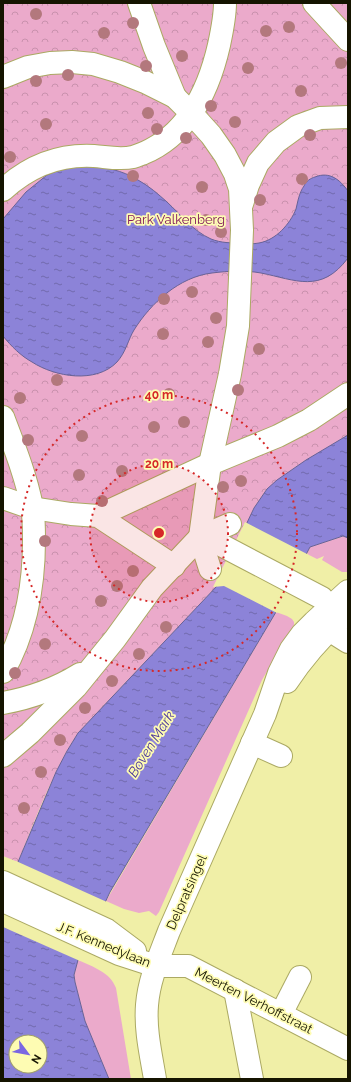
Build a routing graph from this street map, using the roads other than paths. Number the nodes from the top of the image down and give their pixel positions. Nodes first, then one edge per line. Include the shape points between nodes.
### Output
1 (139, 3) edge
2 (225, 3) edge
3 (314, 3) edge
4 (348, 40) edge
5 (3, 77) edge
6 (175, 97) junction
7 (192, 114) junction
8 (348, 117) edge
9 (3, 190) edge
10 (242, 206) junction
11 (348, 394) edge
12 (3, 417) edge
13 (210, 464) junction
14 (3, 498) edge
15 (32, 508) junction
16 (98, 516) junction
17 (230, 524) dead end
18 (200, 537) junction
19 (174, 566) junction
20 (210, 569) dead end
21 (331, 599) edge
22 (329, 630) junction
23 (348, 642) edge
24 (94, 665) junction
25 (3, 672) edge
26 (3, 703) edge
27 (265, 714) junction
28 (252, 743) junction
29 (3, 756) edge
30 (281, 756) dead end
31 (3, 882) edge
32 (3, 901) edge
33 (103, 937) junction
34 (156, 966) junction
35 (300, 977) dead end
36 (235, 990) junction
37 (281, 1014) junction
38 (348, 1049) edge
39 (155, 1079) edge
40 (252, 1079) edge

1 - 6 street
2 - 7 street via 216,60 206,89
3 - 4 street
5 - 6 street via 28,67 50,63 93,64 145,82
6 - 7 street
7 - 9 street via 157,147 133,157 75,155 54,160 34,167
7 - 10 street via 225,155 240,189
8 - 10 street via 320,118 298,126 276,142 258,163
10 - 13 street via 238,326
11 - 13 street via 309,420 278,436
12 - 15 street via 24,475
13 - 16 street
13 - 18 street
14 - 15 street
15 - 16 street
15 - 25 street via 34,553 30,596 19,638
16 - 19 street
17 - 18 street
18 - 19 street
18 - 20 street
18 - 21 street
19 - 24 street via 152,588
21 - 22 street, Delpratsingel
21 - 27 street, Delpratsingel via 291,649 279,673
22 - 23 street
22 - 27 street, Delpratsingel via 298,666
24 - 26 street via 56,687
24 - 29 street via 55,708
27 - 28 street, Delpratsingel
28 - 30 street
28 - 34 street, Delpratsingel
31 - 33 street, J.F. Kennedylaan
32 - 33 street, J.F. Kennedylaan
33 - 34 street, J.F. Kennedylaan
34 - 36 street, Meerten Verhoffstraat via 188,966
34 - 39 street, Delpratsingel via 146,1017
35 - 37 street
36 - 37 street, Meerten Verhoffstraat
36 - 40 street
37 - 38 street, Meerten Verhoffstraat

